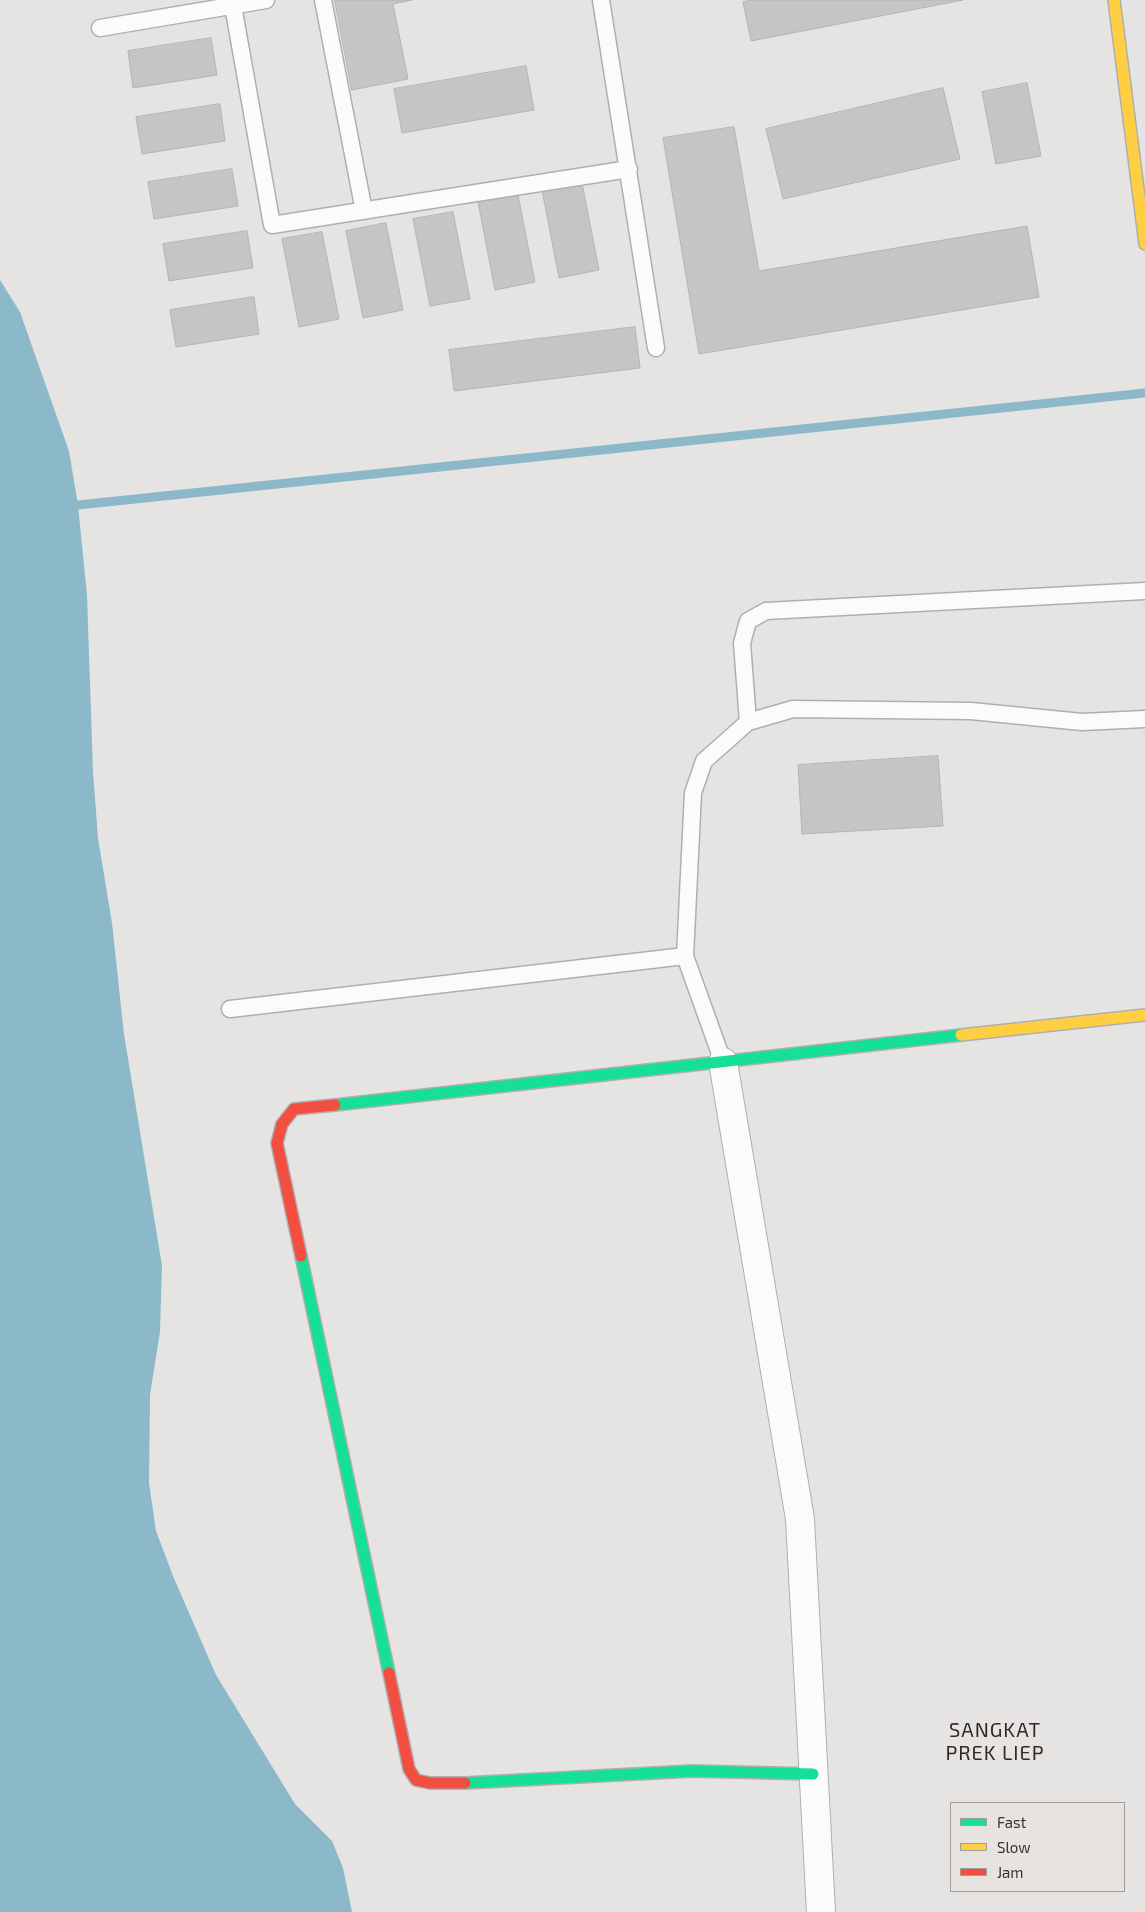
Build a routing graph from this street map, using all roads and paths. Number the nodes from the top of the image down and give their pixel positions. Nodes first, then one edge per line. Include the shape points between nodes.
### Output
1 (266, 0) edge
2 (323, 0) edge
3 (601, 0) edge
4 (1114, 0) edge
5 (233, 3) edge
6 (100, 28) dead end
7 (629, 169) junction
8 (364, 210) junction
9 (1145, 244) edge
10 (656, 348) dead end
11 (1145, 592) edge
12 (1145, 719) edge
13 (748, 722) junction
14 (685, 956) junction
15 (230, 1009) dead end
16 (1145, 1015) edge
17 (723, 1062) junction
18 (813, 1774) junction
19 (821, 1912) edge

1 - 5 lane
2 - 8 lane
3 - 7 lane
4 - 9 main road
5 - 6 lane
5 - 8 lane via 272,225
7 - 8 lane
7 - 10 lane
11 - 13 lane via 766,611 748,620 742,643
12 - 13 lane via 1082,722 971,711 793,709
13 - 14 lane via 704,761 693,792
14 - 15 lane
14 - 17 lane
16 - 17 main road
17 - 18 street via 800,1519
17 - 18 main road via 294,1109 282,1124 277,1142 409,1770 416,1780 449,1784 692,1771
18 - 19 street

